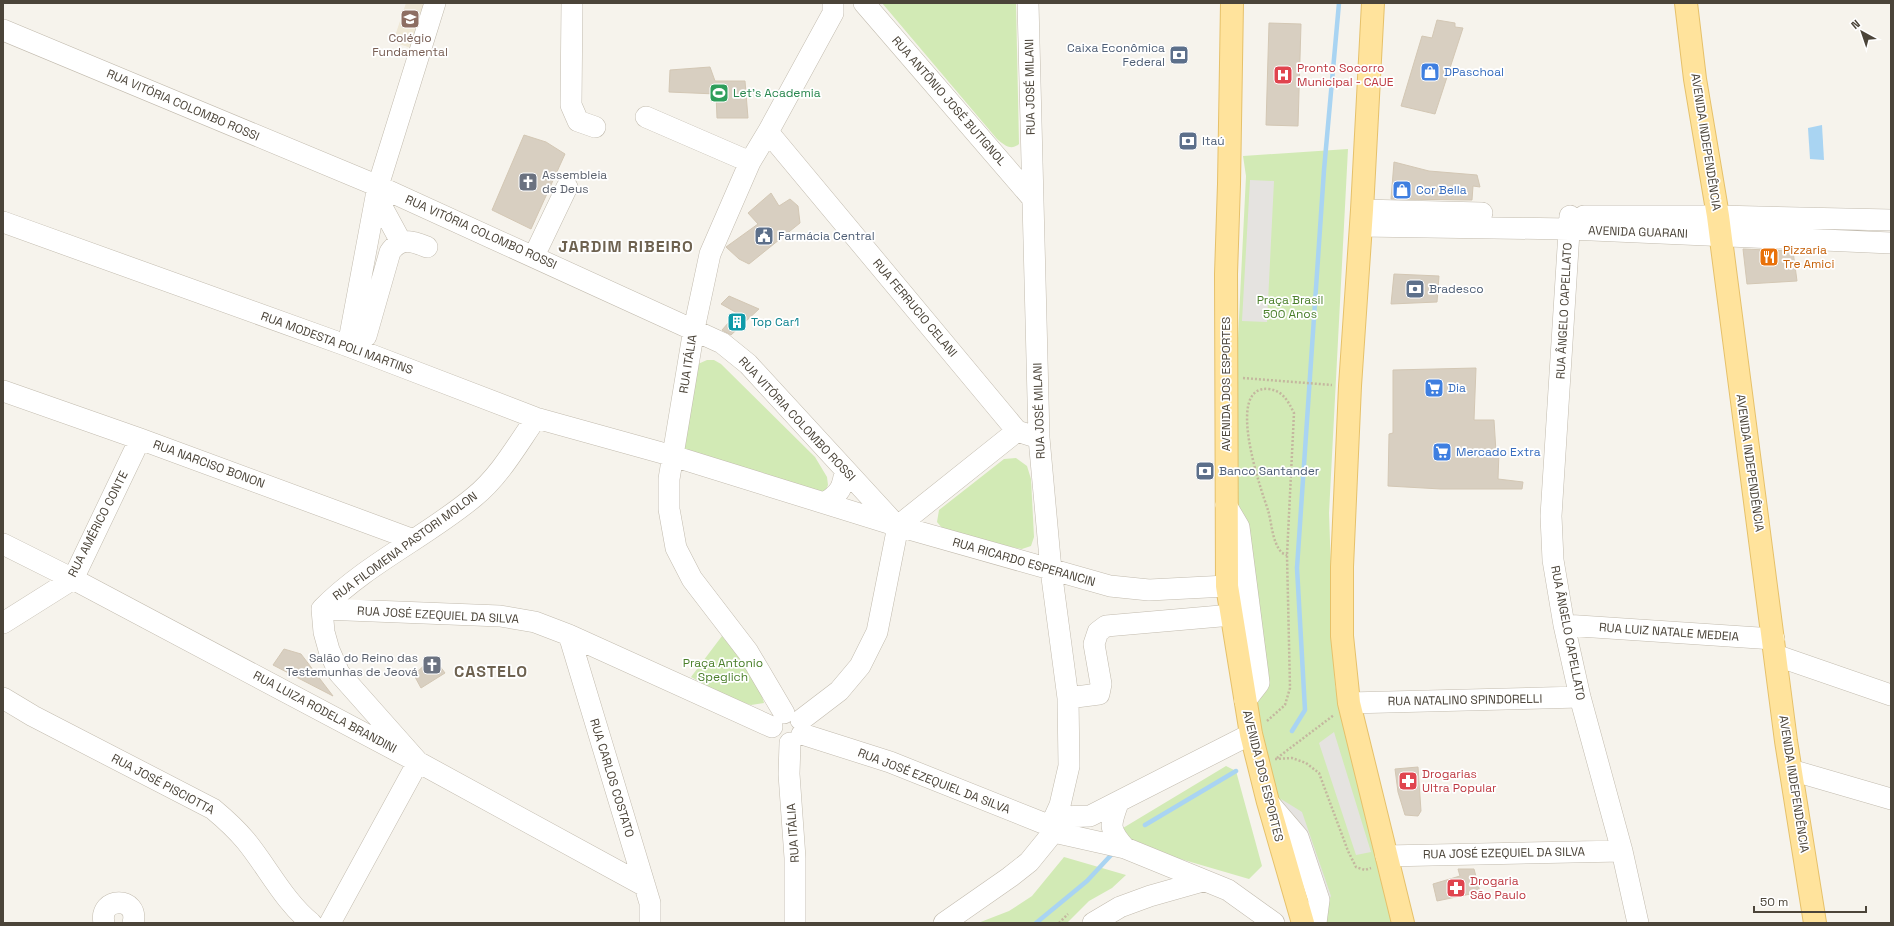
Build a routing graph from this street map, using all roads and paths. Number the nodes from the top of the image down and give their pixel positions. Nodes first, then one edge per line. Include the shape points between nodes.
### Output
1 (435, 3) edge
2 (572, 3) edge
3 (864, 3) edge
4 (1028, 3) edge
5 (1232, 3) edge
6 (1373, 3) edge
7 (1686, 3) edge
8 (838, 6) edge
9 (3, 30) edge
10 (646, 118) dead end
11 (595, 127) dead end
12 (768, 132) junction
13 (750, 162) junction
14 (567, 187) dead end
15 (377, 191) junction
16 (1033, 199) junction
17 (1362, 218) junction
18 (1891, 220) edge
19 (3, 222) edge
20 (1570, 223) junction
21 (1719, 226) junction
22 (401, 242) junction
23 (1891, 244) edge
24 (427, 247) dead end
25 (534, 256) junction
26 (694, 329) junction
27 (366, 336) dead end
28 (348, 346) junction
29 (1226, 377) junction
30 (1338, 385) dead end
31 (3, 391) edge
32 (536, 418) junction
33 (1018, 430) junction
34 (1039, 438) junction
35 (140, 439) junction
36 (673, 456) junction
37 (845, 470) junction
38 (824, 503) junction
39 (1226, 505) junction
40 (898, 526) junction
41 (414, 540) junction
42 (3, 544) edge
43 (1287, 555) junction
44 (1051, 570) junction
45 (73, 579) junction
46 (1227, 586) junction
47 (322, 609) junction
48 (1232, 615) junction
49 (3, 623) edge
50 (1564, 625) junction
51 (569, 634) junction
52 (1774, 647) junction
53 (1891, 695) edge
54 (1580, 697) junction
55 (3, 698) edge
56 (1068, 698) junction
57 (1245, 701) junction
58 (1349, 703) junction
59 (790, 727) junction
60 (1250, 734) junction
61 (418, 762) junction
62 (1268, 763) junction
63 (1791, 770) junction
64 (1891, 799) edge
65 (1268, 802) junction
66 (1118, 803) junction
67 (1053, 825) junction
68 (1125, 848) junction
69 (1622, 851) junction
70 (1387, 861) junction
71 (1203, 881) junction
72 (645, 886) junction
73 (1068, 914) dead end
74 (1265, 921) edge
75 (104, 923) edge
76 (133, 923) edge
77 (311, 923) edge
78 (330, 923) edge
79 (650, 923) edge
80 (795, 923) edge
81 (944, 923) edge
82 (1059, 923) edge
83 (1093, 923) edge
84 (1304, 923) edge
85 (1316, 923) edge
86 (1402, 923) edge
87 (1638, 923) edge
88 (1816, 923) edge

1 - 15 street
2 - 11 street via 571,106 578,121
3 - 16 street, RUA ANTÔNIO JOSÉ BUTIGNOL
4 - 16 street, RUA JOSÉ MILANI
5 - 29 main road, AVENIDA DOS ESPORTES
6 - 17 main road
7 - 21 main road, AVENIDA INDEPENDÊNCIA via 1695,79
8 - 12 street, RUA ITÁLIA
9 - 15 street, RUA VITÓRIA COLOMBO ROSSI
10 - 13 street
12 - 13 street, RUA ITÁLIA
12 - 33 street, RUA FERRUCIO CELANI
13 - 26 street, RUA ITÁLIA via 710,254
14 - 25 street
15 - 22 street
15 - 25 street, RUA VITÓRIA COLOMBO ROSSI
15 - 28 street
16 - 34 street, RUA JOSÉ MILANI
17 - 20 street, AVENIDA GUARANI
17 - 58 main road via 1350,386 1342,567 1342,636
18 - 21 street, AVENIDA GUARANI
19 - 28 street, RUA MODESTA POLI MARTINS
20 - 21 street, AVENIDA GUARANI
20 - 50 street, RUA ÂNGELO CAPELLATO via 1551,516 1553,560
21 - 23 street, AVENIDA GUARANI
21 - 52 main road, AVENIDA INDEPENDÊNCIA
22 - 24 street via 412,241
22 - 27 street via 390,252
25 - 26 street, RUA VITÓRIA COLOMBO ROSSI
26 - 36 street, RUA ITÁLIA
26 - 37 street, RUA VITÓRIA COLOMBO ROSSI via 722,343 748,364
28 - 32 street, RUA MODESTA POLI MARTINS
29 - 30 path
29 - 39 main road, AVENIDA DOS ESPORTES
31 - 35 street, RUA NARCISO BONON
32 - 36 street, RUA MODESTA POLI MARTINS
32 - 41 street, RUA FILOMENA PASTORI MOLON via 494,477 474,497
33 - 34 street, RUA FERRUCIO CELANI
33 - 40 street
34 - 44 street, RUA JOSÉ MILANI
35 - 41 street, RUA NARCISO BONON
35 - 45 street, RUA AMÉRICO CONTE
36 - 38 street, RUA RICARDO ESPERANCIN
36 - 59 street, RUA ITÁLIA via 669,479 669,509 676,548 692,579 748,652
37 - 38 street via 843,485 836,495
37 - 40 street, RUA VITÓRIA COLOMBO ROSSI
38 - 40 street, RUA RICARDO ESPERANCIN
39 - 46 main road, AVENIDA DOS ESPORTES
39 - 57 street via 1239,527 1258,674 1258,683
40 - 44 street, RUA RICARDO ESPERANCIN
40 - 59 street via 877,632 860,666 838,691
41 - 47 street, RUA FILOMENA PASTORI MOLON via 348,585
42 - 45 street, RUA LUIZA RODELA BRANDINI
43 - 43 path via 1294,413 1288,400 1281,393 1264,389 1257,391 1249,401 1248,433 1257,480 1278,549
43 - 60 path via 1290,688 1285,705
44 - 46 street, RUA RICARDO ESPERANCIN via 1110,586 1149,590
44 - 56 street, RUA JOSÉ MILANI
45 - 49 street, RUA AMÉRICO CONTE
45 - 61 street, RUA LUIZA RODELA BRANDINI
46 - 48 main road, AVENIDA DOS ESPORTES
47 - 51 street, RUA JOSÉ EZEQUIEL DA SILVA via 500,616 535,622
47 - 61 street, RUA FILOMENA PASTORI MOLON via 324,632 340,673
48 - 56 street via 1106,626 1098,632 1094,644 1101,684 1099,694
48 - 57 main road, AVENIDA DOS ESPORTES
50 - 52 street, RUA LUIZ NATALE MEDEIA
50 - 54 street, RUA ÂNGELO CAPELLATO
51 - 59 street, RUA JOSÉ EZEQUIEL DA SILVA
51 - 72 street, RUA CARLOS COSTATO
52 - 53 street, RUA LUIZ NATALE MEDEIA
52 - 63 main road, AVENIDA INDEPENDÊNCIA
54 - 58 street, RUA NATALINO SPINDORELLI
54 - 69 street, RUA ÂNGELO CAPELLATO
55 - 77 street, RUA JOSÉ PISCIOTTA via 213,809 246,842 292,905
56 - 67 street, RUA JOSÉ MILANI via 1069,766
57 - 60 main road, AVENIDA DOS ESPORTES
58 - 62 path
58 - 70 main road
59 - 67 street, RUA JOSÉ EZEQUIEL DA SILVA via 890,762
59 - 80 street, RUA ITÁLIA via 789,774 795,858
60 - 62 main road, AVENIDA DOS ESPORTES
60 - 66 street
61 - 72 street, RUA LUIZA RODELA BRANDINI
61 - 78 street
62 - 65 main road, AVENIDA DOS ESPORTES
62 - 70 path via 1292,758 1306,763 1318,773 1356,867 1365,870
63 - 64 street
63 - 88 main road, AVENIDA INDEPENDÊNCIA
65 - 84 main road, AVENIDA DOS ESPORTES
65 - 85 street via 1298,836 1319,900
66 - 67 street via 1090,816
66 - 68 street via 1111,821 1111,830
67 - 68 street, RUA JOSÉ EZEQUIEL DA SILVA
67 - 81 street, RUA JOSÉ MILANI via 1028,862 1010,878
68 - 71 street, RUA JOSÉ EZEQUIEL DA SILVA
69 - 70 street, RUA JOSÉ EZEQUIEL DA SILVA
69 - 87 street, RUA ÂNGELO CAPELLATO
70 - 86 main road
71 - 74 street, RUA JOSÉ EZEQUIEL DA SILVA via 1228,890
71 - 83 street via 1120,907
72 - 79 street, RUA CARLOS COSTATO via 650,903
73 - 82 path
75 - 76 street via 106,908 120,902 132,912

